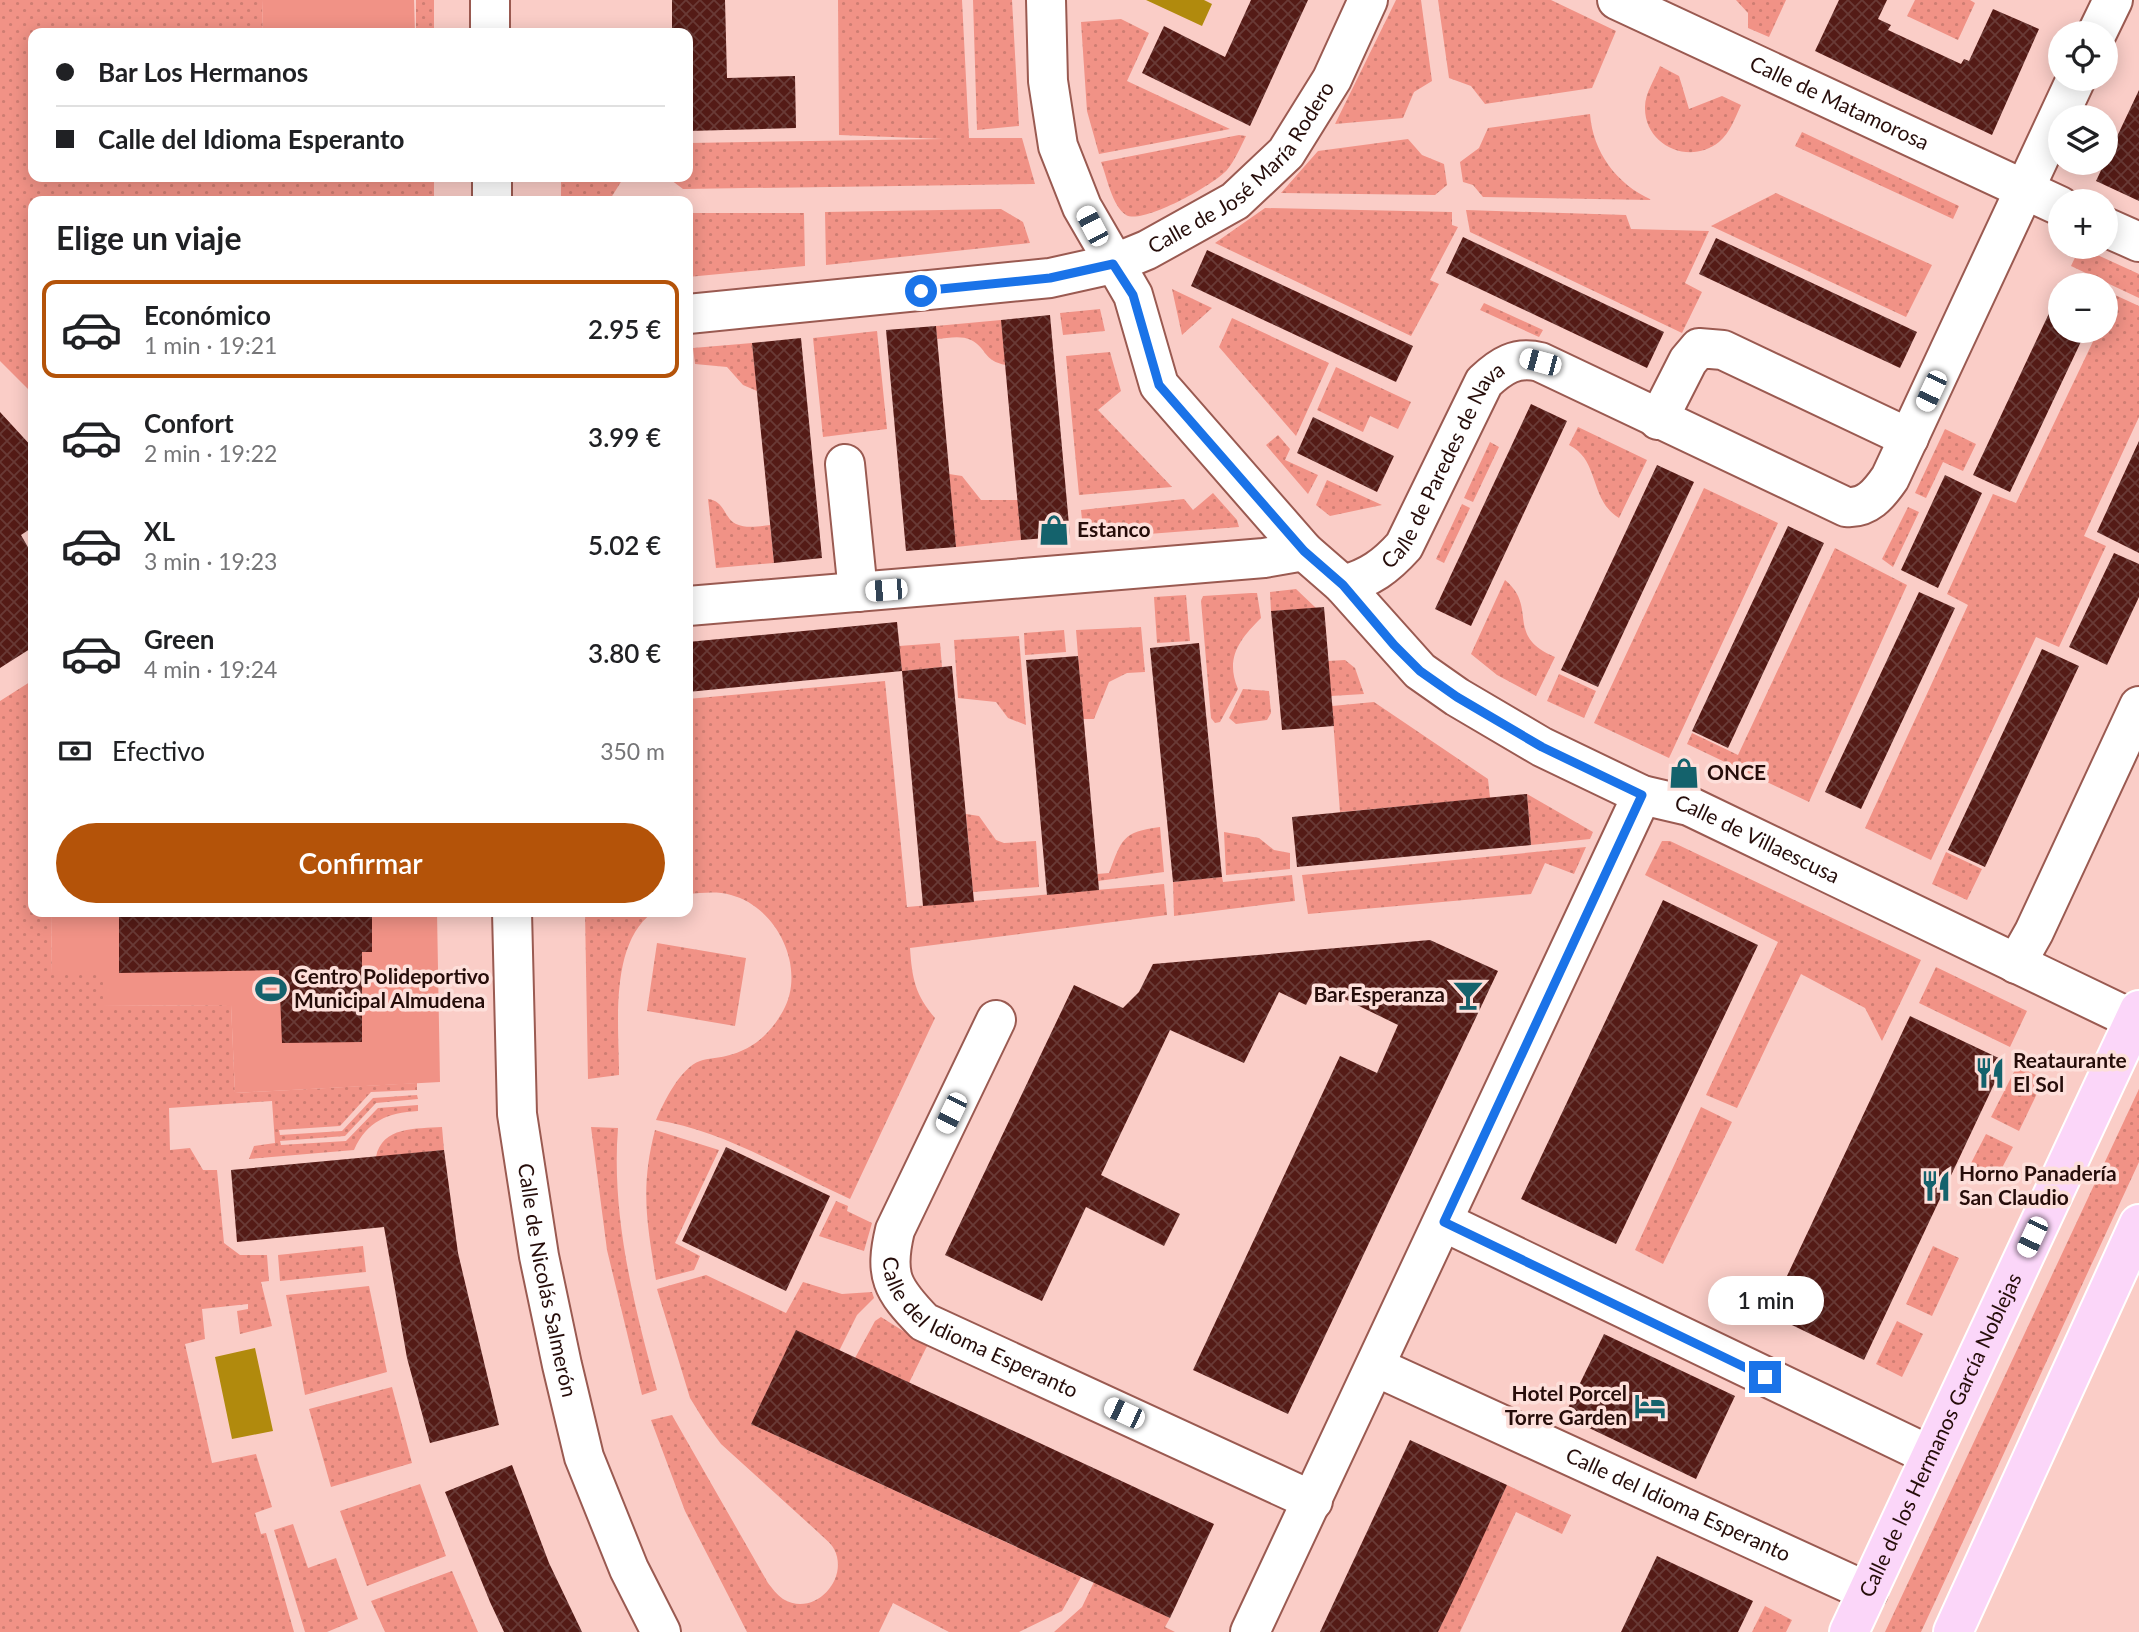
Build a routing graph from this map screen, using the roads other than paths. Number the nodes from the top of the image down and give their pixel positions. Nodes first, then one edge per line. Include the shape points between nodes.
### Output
1 (490, 0) edge
2 (1046, 0) edge
3 (1368, 0) edge
4 (1617, 0) edge
5 (2113, 0) edge
6 (2103, 21) edge
7 (491, 28) edge
8 (2070, 91) edge
9 (2023, 190) junction
10 (2048, 201) edge
11 (2118, 233) edge
12 (2139, 242) edge
13 (1113, 264) junction
14 (693, 314) edge
15 (1658, 420) junction
16 (1909, 438) junction
17 (845, 464) dead end
18 (1304, 551) junction
19 (1343, 585) junction
20 (858, 592) junction
21 (693, 607) edge
22 (2139, 706) edge
23 (1642, 795) junction
24 (512, 917) edge
25 (2016, 964) junction
26 (2137, 1015) edge
27 (996, 1020) dead end
28 (1444, 1222) junction
29 (2139, 1224) edge
30 (1376, 1367) junction
31 (1929, 1455) junction
32 (1313, 1501) junction
33 (1868, 1592) junction
34 (661, 1632) edge
35 (1250, 1632) edge
36 (1849, 1632) edge
37 (1953, 1632) edge

1 - 7 street
2 - 13 street, Calle de Villaescusa via 1048,80 1058,146 1082,207
3 - 13 street, Calle de José María Rodero via 1332,79 1286,153 1235,201 1180,234
4 - 9 street, Calle de Matamorosa
5 - 6 street
8 - 9 street, Calle de Paredes de Nava
9 - 10 street, Calle de Matamorosa
9 - 16 street, Calle de Paredes de Nava
11 - 12 street
13 - 14 street, Calle de José María Rodero via 1050,278
13 - 18 street, Calle de Villaescusa via 1133,295 1159,385
15 - 16 street, Calle de Paredes de Nava via 1846,507 1858,508 1882,491
15 - 16 street via 1688,361 1699,348 1710,347
15 - 19 street, Calle de Paredes de Nava via 1540,362 1526,358 1498,368 1484,382 1404,546 1386,566 1363,580
17 - 20 street
18 - 19 street, Calle de Villaescusa
18 - 20 street
19 - 23 street, Calle de Villaescusa via 1420,671 1457,697 1542,747
20 - 21 street
22 - 25 street
23 - 25 street, Calle de Villaescusa via 1689,806
23 - 28 street
24 - 34 street, Calle de Nicolás Salmerón via 517,1114 539,1256 584,1457 629,1569
25 - 26 street, Calle de Villaescusa
26 - 31 main road, Calle de los Hermanos García Noblejas
27 - 32 street, Calle del Idioma Esperanto via 895,1230 888,1260 894,1284 925,1322
28 - 30 street
28 - 31 street
29 - 37 main road
30 - 32 street
30 - 33 street, Calle del Idioma Esperanto
31 - 33 main road, Calle de los Hermanos García Noblejas
32 - 35 street
33 - 36 main road, Calle de los Hermanos García Noblejas

